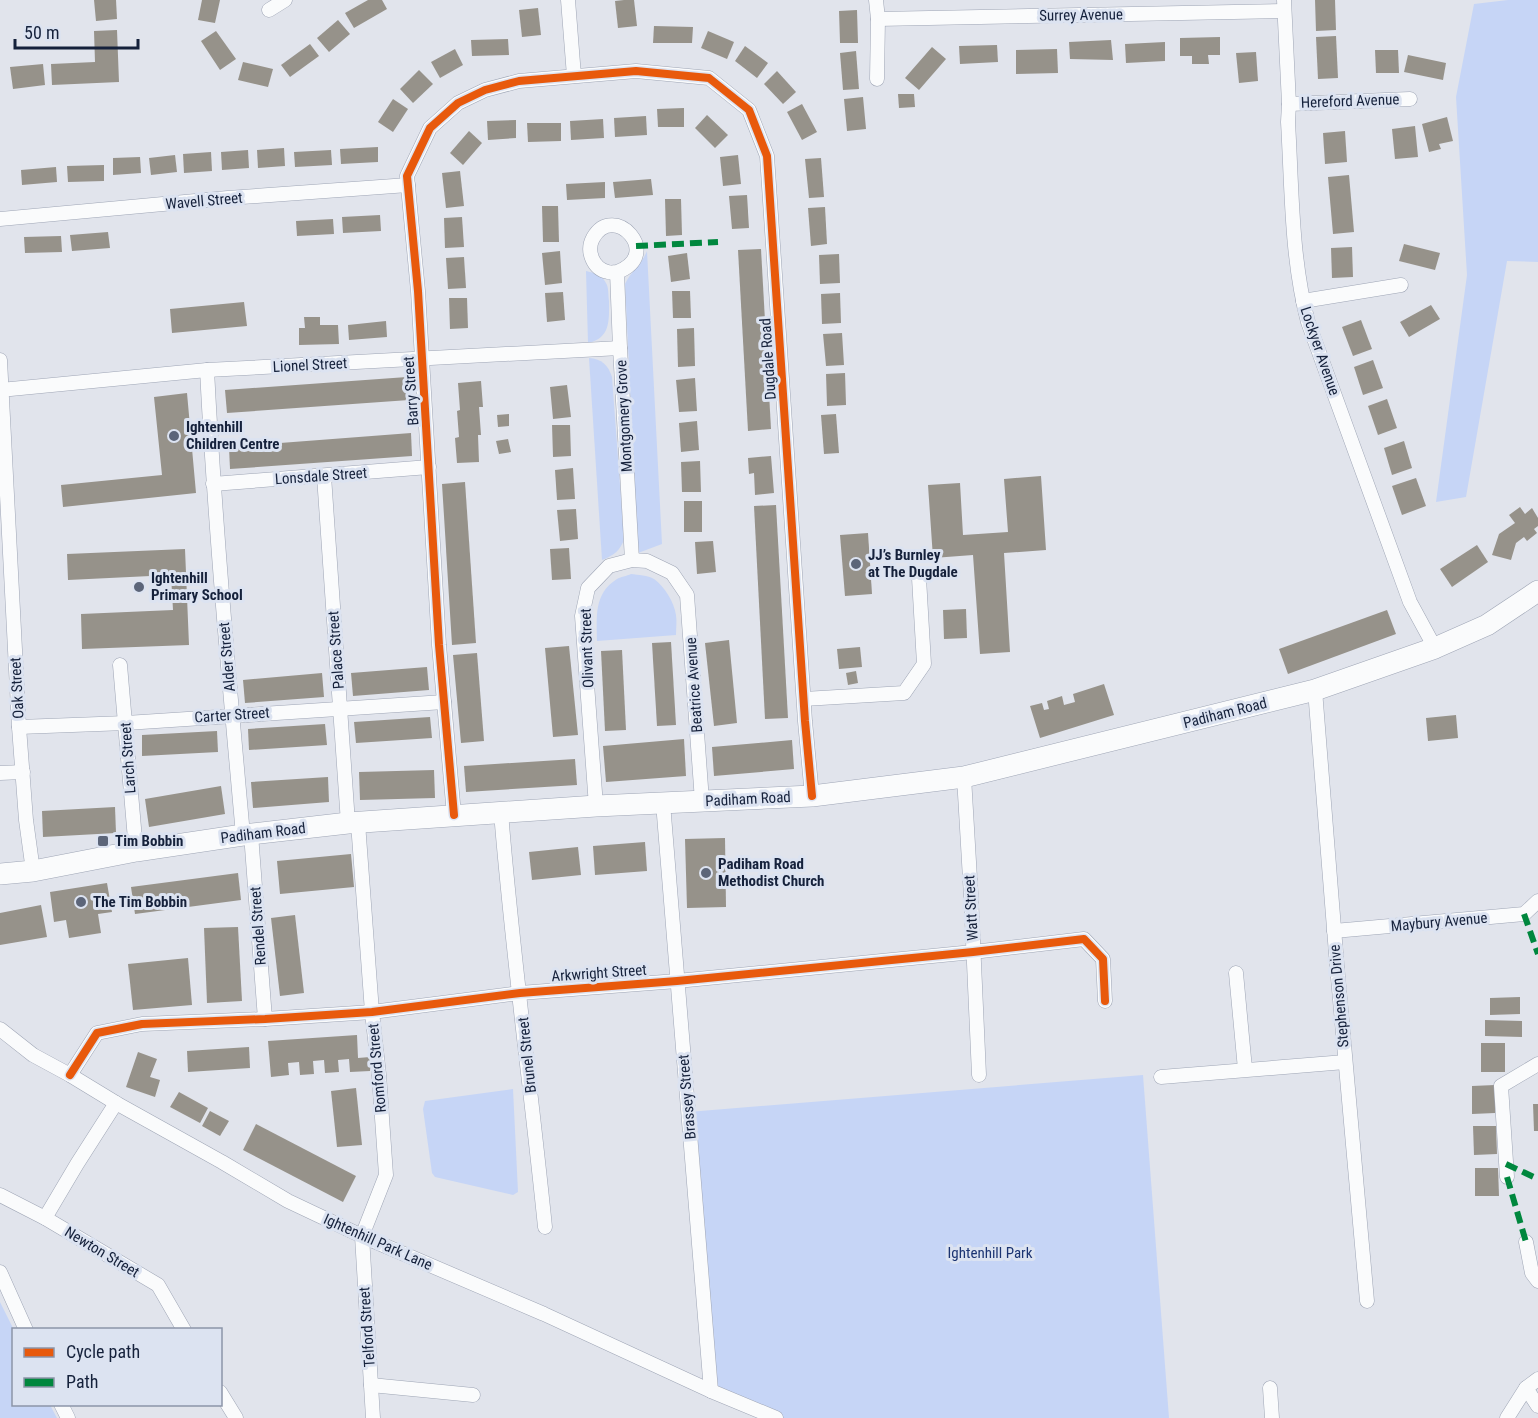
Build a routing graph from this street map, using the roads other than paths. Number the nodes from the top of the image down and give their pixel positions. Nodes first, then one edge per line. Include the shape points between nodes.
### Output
1 (285, 0) edge
2 (568, 0) edge
3 (876, 0) edge
4 (1284, 6) edge
5 (269, 10) dead end
6 (878, 19) junction
7 (574, 76) junction
8 (877, 79) dead end
9 (1410, 99) dead end
10 (1289, 104) junction
11 (408, 185) junction
12 (0, 219) edge
13 (617, 272) dead end
14 (1401, 285) dead end
15 (1303, 301) junction
16 (620, 348) junction
17 (0, 360) edge
18 (422, 360) junction
19 (207, 370) junction
20 (1, 390) edge
21 (429, 467) junction
22 (324, 476) junction
23 (213, 484) junction
24 (3, 497) edge
25 (632, 560) junction
26 (919, 578) dead end
27 (1538, 591) edge
28 (7, 639) edge
29 (1435, 648) junction
30 (120, 665) dead end
31 (1315, 690) junction
32 (804, 699) junction
33 (444, 702) junction
34 (339, 708) junction
35 (232, 715) junction
36 (126, 723) junction
37 (19, 727) junction
38 (23, 772) junction
39 (0, 773) edge
40 (964, 777) junction
41 (812, 796) junction
42 (702, 801) junction
43 (663, 804) junction
44 (596, 806) junction
45 (501, 812) junction
46 (454, 815) junction
47 (353, 823) junction
48 (247, 834) junction
49 (136, 851) junction
50 (33, 871) junction
51 (0, 874) edge
52 (1538, 901) edge
53 (1334, 931) junction
54 (973, 952) junction
55 (1236, 973) dead end
56 (677, 981) junction
57 (520, 993) junction
58 (1105, 1001) dead end
59 (372, 1012) junction
60 (265, 1019) junction
61 (0, 1029) edge
62 (1345, 1062) junction
63 (1538, 1064) edge
64 (1245, 1069) junction
65 (70, 1075) junction
66 (979, 1075) dead end
67 (1161, 1077) dead end
68 (116, 1102) junction
69 (1507, 1177) dead end
70 (0, 1195) edge
71 (45, 1218) junction
72 (545, 1227) dead end
73 (362, 1236) junction
74 (1526, 1242) dead end
75 (0, 1272) edge
76 (1538, 1281) edge
77 (1367, 1301) dead end
78 (26, 1328) edge
79 (183, 1328) edge
80 (1538, 1379) edge
81 (371, 1385) junction
82 (1270, 1388) dead end
83 (1526, 1389) junction
84 (711, 1391) junction
85 (222, 1395) edge
86 (473, 1395) dead end
87 (1538, 1406) edge
88 (236, 1418) edge
89 (373, 1418) edge
90 (776, 1418) edge
91 (1272, 1418) edge
92 (1507, 1418) edge

1 - 5 street
2 - 7 street
3 - 6 street
4 - 6 street, Surrey Avenue
4 - 10 street, Lockyer Avenue
6 - 8 street
7 - 11 street, Barry Street via 519,81 485,90 458,103 430,128 407,176
7 - 32 street, Dugdale Road via 636,70 709,78 749,110 767,156
9 - 10 street, Hereford Avenue
10 - 15 street, Lockyer Avenue via 1296,253
11 - 12 street, Wavell Street
11 - 18 street, Barry Street
13 - 16 street, Montgomery Grove
14 - 15 street
15 - 29 street, Lockyer Avenue via 1410,602
16 - 18 street, Lionel Street
16 - 25 street, Montgomery Grove
17 - 20 street, Oak Street
18 - 19 street, Lionel Street
18 - 21 street, Barry Street
19 - 20 street, Lionel Street
19 - 23 street, Alder Street
20 - 24 street, Oak Street
21 - 22 street, Lonsdale Street
21 - 33 street, Barry Street
22 - 23 street, Lonsdale Street
22 - 34 street, Palace Street
23 - 35 street, Alder Street
24 - 28 street, Oak Street
25 - 42 street, Beatrice Avenue via 647,561 672,573 687,595
25 - 44 street, Olivant Street via 609,566 588,588 582,616
26 - 32 street via 924,664 904,693
27 - 29 main road, Padiham Road via 1487,625
28 - 37 street, Oak Street
29 - 31 main road, Padiham Road
30 - 36 street, Larch Street
31 - 40 main road, Padiham Road
31 - 53 street, Stephenson Drive
32 - 41 street, Dugdale Road
33 - 34 street, Carter Street
33 - 46 street, Barry Street
34 - 35 street, Carter Street
34 - 47 street, Palace Street
35 - 36 street, Carter Street
35 - 48 street, Alder Street
36 - 37 street, Carter Street
36 - 49 street, Larch Street
37 - 38 street, Oak Street
38 - 39 street
38 - 50 street, Oak Street
40 - 41 main road, Padiham Road
40 - 54 street, Watt Street
41 - 42 main road, Padiham Road
42 - 43 main road, Padiham Road
43 - 44 main road, Padiham Road
43 - 56 street, Brassey Street
44 - 45 main road, Padiham Road
45 - 46 main road, Padiham Road
45 - 57 street, Brunel Street
46 - 47 main road, Padiham Road
47 - 48 main road, Padiham Road
47 - 59 street, Romford Street
48 - 49 main road, Padiham Road
48 - 60 street, Rendel Street
49 - 50 main road, Padiham Road
50 - 51 main road, Padiham Road
52 - 53 street, Maybury Avenue via 1524,914
53 - 62 street, Stephenson Drive
54 - 56 street, Arkwright Street
54 - 58 street, Arkwright Street via 1084,939 1103,959
54 - 66 street, Watt Street
55 - 64 street
56 - 57 street, Arkwright Street
56 - 84 street, Brassey Street
57 - 59 street, Arkwright Street
57 - 72 street, Brunel Street
59 - 60 street, Arkwright Street
59 - 73 street, Romford Street via 386,1175
60 - 65 street, Arkwright Street via 142,1024 97,1033
61 - 65 street, Ightenhill Park Lane via 33,1055
62 - 64 street
62 - 77 street, Stephenson Drive
63 - 69 street via 1501,1086
64 - 67 street
65 - 68 street, Ightenhill Park Lane
68 - 71 street
68 - 73 street, Ightenhill Park Lane via 288,1201
70 - 71 street, Newton Street
71 - 79 street, Newton Street via 158,1285
73 - 81 street, Telford Street
73 - 84 street, Ightenhill Park Lane
74 - 76 street via 1532,1273
75 - 78 street
80 - 83 street
81 - 86 street
81 - 89 street, Telford Street
82 - 91 street
83 - 87 street
83 - 92 street
84 - 90 street, Ightenhill Park Lane
85 - 88 street

